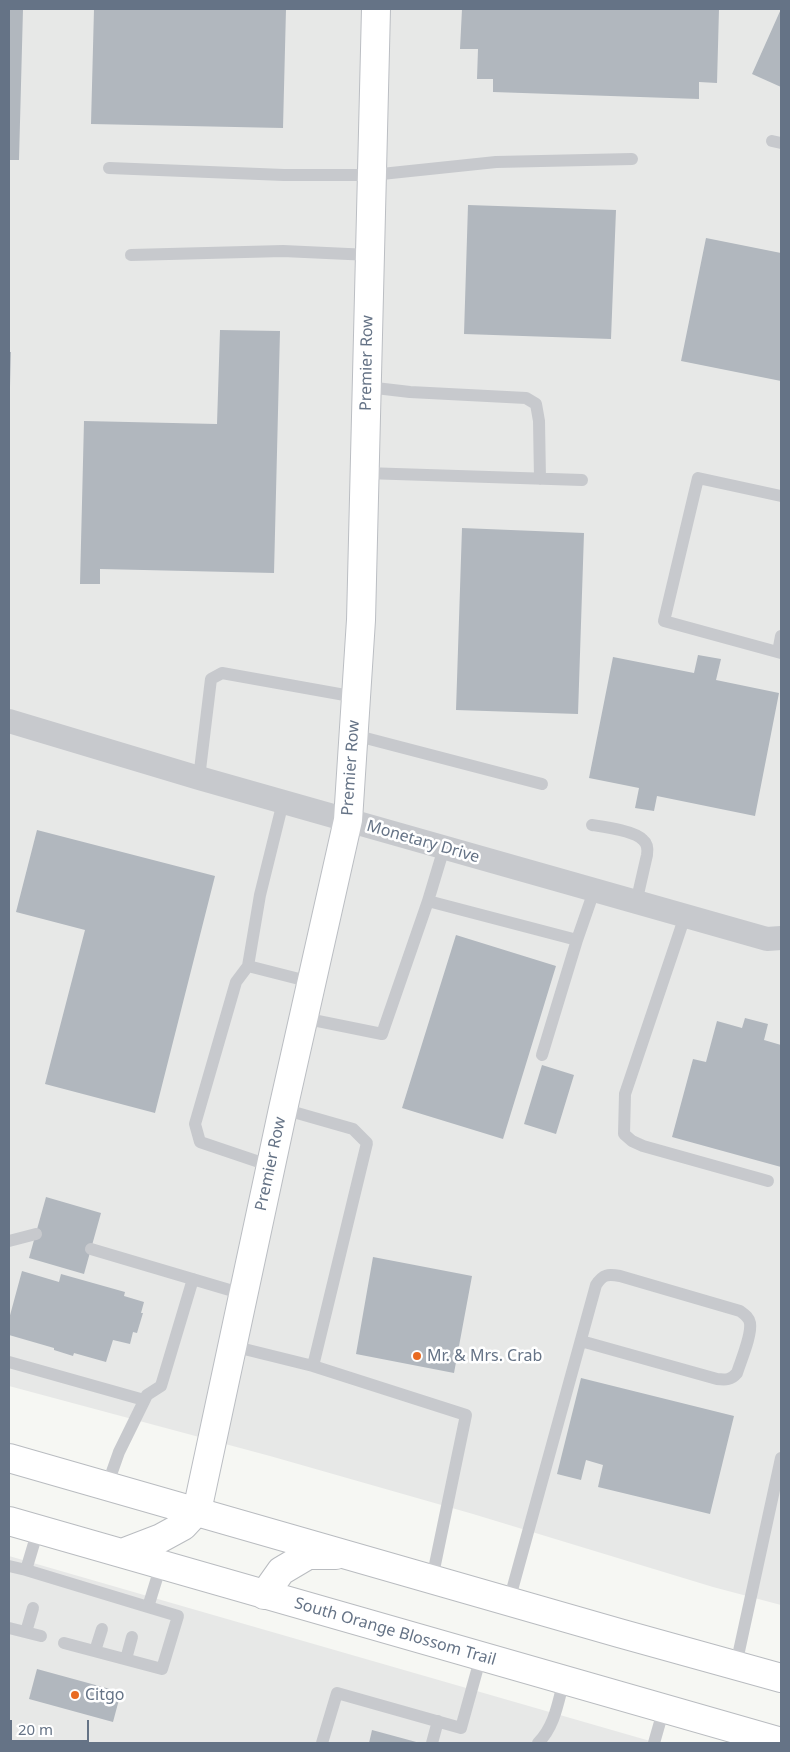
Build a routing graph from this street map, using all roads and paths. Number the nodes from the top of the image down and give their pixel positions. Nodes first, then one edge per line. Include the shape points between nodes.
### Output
1 (376, 9) edge
2 (632, 159) dead end
3 (109, 168) dead end
4 (372, 174) junction
5 (370, 254) junction
6 (131, 255) dead end
7 (367, 387) junction
8 (364, 473) junction
9 (540, 479) junction
10 (582, 480) dead end
11 (781, 496) edge
12 (781, 636) edge
13 (780, 652) edge
14 (356, 697) junction
15 (9, 721) edge
16 (354, 735) junction
17 (199, 778) junction
18 (542, 784) dead end
19 (283, 802) junction
20 (348, 820) junction
21 (592, 824) dead end
22 (444, 848) junction
23 (594, 891) junction
24 (428, 901) junction
25 (636, 903) junction
26 (685, 916) junction
27 (781, 938) edge
28 (577, 940) junction
29 (248, 966) junction
30 (312, 982) junction
31 (303, 1018) junction
32 (542, 1055) dead end
33 (283, 1109) junction
34 (271, 1166) junction
35 (768, 1181) dead end
36 (36, 1234) dead end
37 (9, 1241) edge
38 (91, 1249) dead end
39 (193, 1279) junction
40 (243, 1294) junction
41 (581, 1341) junction
42 (232, 1346) junction
43 (9, 1362) edge
44 (313, 1366) junction
45 (144, 1400) junction
46 (9, 1458) edge
47 (781, 1458) edge
48 (107, 1486) junction
49 (197, 1511) junction
50 (9, 1522) edge
51 (38, 1530) junction
52 (122, 1553) junction
53 (347, 1554) junction
54 (161, 1565) junction
55 (9, 1566) edge
56 (26, 1570) junction
57 (432, 1579) junction
58 (264, 1595) junction
59 (510, 1602) junction
60 (143, 1607) junction
61 (33, 1608) dead end
62 (9, 1628) edge
63 (102, 1629) dead end
64 (26, 1632) junction
65 (41, 1636) dead end
66 (132, 1637) dead end
67 (64, 1643) dead end
68 (95, 1651) junction
69 (480, 1656) junction
70 (126, 1659) junction
71 (736, 1665) junction
72 (781, 1678) edge
73 (564, 1680) junction
74 (664, 1708) junction
75 (438, 1721) junction
76 (781, 1742) edge
77 (322, 1743) edge
78 (432, 1743) edge
79 (538, 1743) edge
80 (654, 1743) edge

1 - 4 main road, Premier Row
2 - 4 lane via 496,162
3 - 4 lane via 284,175
4 - 5 main road, Premier Row
5 - 6 lane via 283,251
5 - 7 main road, Premier Row
7 - 8 main road, Premier Row
7 - 9 lane via 526,398 536,404 539,421
8 - 9 lane
8 - 14 main road, Premier Row
9 - 10 lane
11 - 13 lane via 698,478 664,621
12 - 13 lane
14 - 16 main road, Premier Row
14 - 17 lane via 222,673 211,679
15 - 17 street, Monetary Drive
16 - 18 lane
16 - 20 main road, Premier Row
17 - 19 street, Monetary Drive
19 - 20 street, Monetary Drive
19 - 29 lane via 260,895
20 - 22 street, Monetary Drive
20 - 30 main road, Premier Row
21 - 25 lane via 635,834 648,847
22 - 23 street, Monetary Drive
22 - 24 lane
23 - 25 street, Monetary Drive
23 - 28 lane
24 - 28 lane
24 - 31 lane via 382,1034
25 - 26 street, Monetary Drive
26 - 27 street, Monetary Drive via 767,939
26 - 35 lane via 625,1094 624,1134 644,1146
28 - 32 lane
29 - 30 lane
29 - 34 lane via 236,982 195,1124 200,1142
30 - 31 main road, Premier Row
31 - 33 main road, Premier Row
33 - 34 main road, Premier Row
33 - 44 lane via 352,1129 367,1143
34 - 40 main road, Premier Row
36 - 37 lane
38 - 39 lane
39 - 40 lane
39 - 45 lane via 161,1386
40 - 42 main road, Premier Row
41 - 41 lane via 596,1285 600,1278 609,1274 740,1311 750,1321 737,1373 725,1380
41 - 59 lane
42 - 44 lane
42 - 49 main road, Premier Row
43 - 45 lane
44 - 57 lane via 466,1415
45 - 48 lane
46 - 48 main road
47 - 71 lane
48 - 49 main road
49 - 52 main road via 183,1526
49 - 53 main road
50 - 51 main road, South Orange Blossom Trail
51 - 52 main road, South Orange Blossom Trail
51 - 56 lane
52 - 54 main road, South Orange Blossom Trail
53 - 57 main road
53 - 58 main road via 308,1556 281,1571
54 - 58 main road, South Orange Blossom Trail
54 - 60 lane
55 - 56 lane
56 - 60 lane via 73,1588
57 - 59 main road
58 - 69 main road, South Orange Blossom Trail
59 - 71 main road
60 - 70 lane via 178,1616 162,1669
61 - 64 lane
62 - 64 lane
63 - 68 lane
64 - 65 lane
66 - 70 lane
67 - 68 lane
68 - 70 lane
69 - 73 main road, South Orange Blossom Trail
69 - 75 lane via 462,1728
71 - 72 main road
73 - 74 main road, South Orange Blossom Trail
73 - 79 lane via 548,1734
74 - 76 main road, South Orange Blossom Trail via 724,1730
74 - 80 lane
75 - 77 lane via 337,1693
75 - 78 lane

